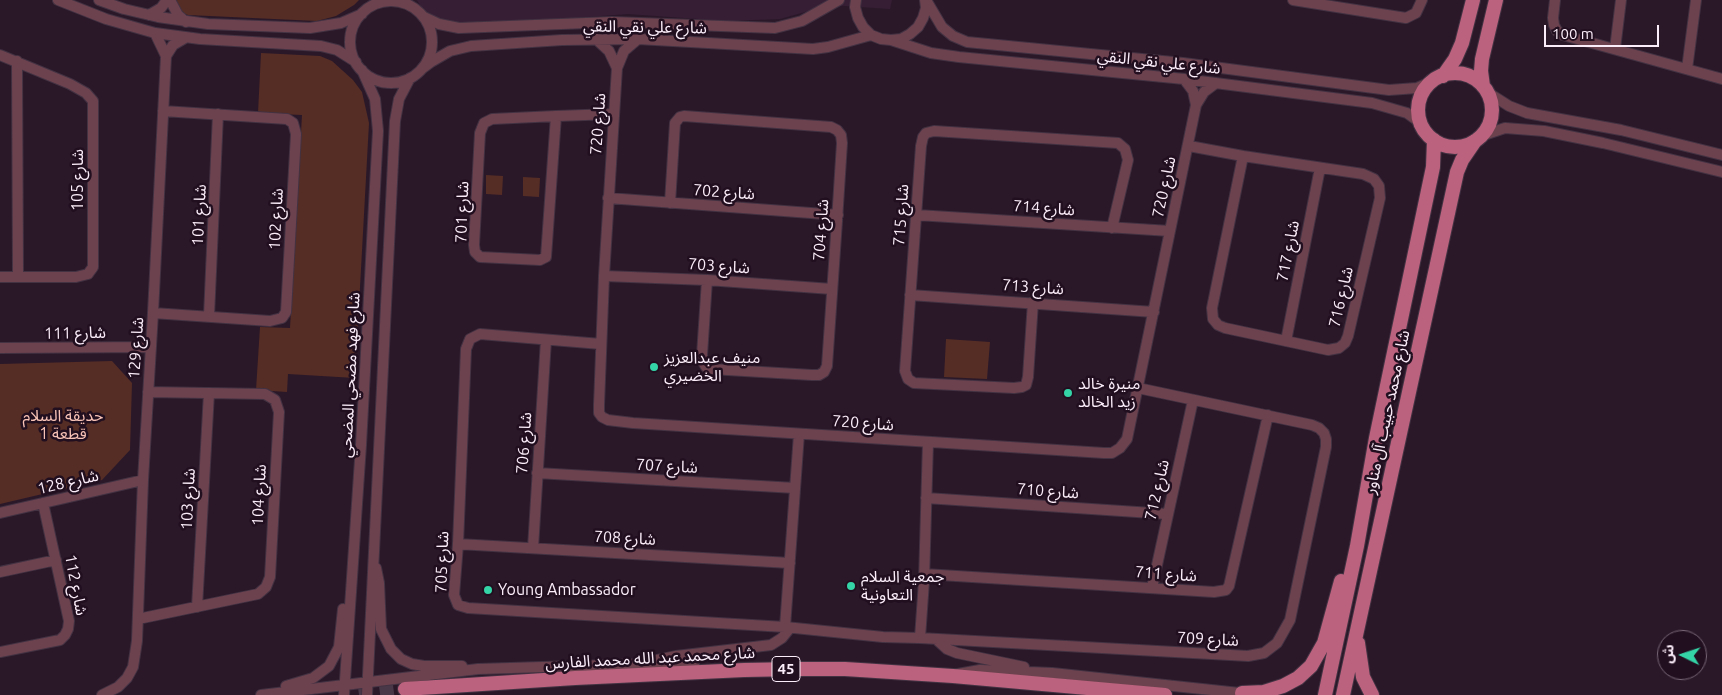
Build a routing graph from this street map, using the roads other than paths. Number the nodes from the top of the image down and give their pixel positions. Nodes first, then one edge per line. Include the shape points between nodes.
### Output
1 (58, 0) edge
2 (100, 0) edge
3 (169, 0) edge
4 (412, 0) edge
5 (838, 0) edge
6 (856, 0) edge
7 (926, 0) edge
8 (1293, 0) edge
9 (1422, 0) edge
10 (1472, 0) edge
11 (1496, 0) edge
12 (1555, 0) edge
13 (1620, 0) edge
14 (1696, 0) edge
15 (1356, 5) edge
16 (368, 7) edge
17 (420, 14) junction
18 (149, 15) junction
19 (186, 22) junction
20 (505, 26) junction
21 (282, 27) junction
22 (155, 32) junction
23 (871, 35) junction
24 (185, 38) junction
25 (596, 39) junction
26 (638, 39) junction
27 (891, 40) junction
28 (280, 44) junction
29 (504, 44) junction
30 (1614, 49) junction
31 (0, 55) edge
32 (166, 56) junction
33 (17, 61) junction
34 (359, 66) junction
35 (423, 68) junction
36 (617, 68) junction
37 (1687, 69) junction
38 (410, 78) junction
39 (1439, 78) junction
40 (1184, 79) junction
41 (1722, 80) edge
42 (1216, 83) junction
43 (1485, 89) junction
44 (1196, 105) junction
45 (163, 111) junction
46 (218, 114) junction
47 (614, 114) junction
48 (556, 116) junction
49 (1422, 124) junction
50 (1478, 138) junction
51 (1434, 140) junction
52 (1189, 146) junction
53 (377, 151) junction
54 (393, 154) junction
55 (1244, 156) junction
56 (1722, 156) edge
57 (1320, 168) junction
58 (1722, 172) edge
59 (608, 198) junction
60 (670, 203) junction
61 (838, 215) junction
62 (916, 215) junction
63 (1112, 228) junction
64 (1170, 231) junction
65 (18, 276) junction
66 (604, 276) junction
67 (0, 277) edge
68 (707, 280) junction
69 (832, 289) junction
70 (910, 294) junction
71 (1033, 302) junction
72 (1154, 312) junction
73 (153, 313) junction
74 (209, 316) junction
75 (546, 340) junction
76 (1286, 340) junction
77 (601, 344) junction
78 (151, 347) junction
79 (0, 348) edge
80 (1138, 388) junction
81 (148, 392) junction
82 (209, 393) junction
83 (1193, 400) junction
84 (1268, 415) junction
85 (799, 434) junction
86 (928, 442) junction
87 (537, 473) junction
88 (142, 480) junction
89 (795, 488) junction
90 (926, 498) junction
91 (43, 503) junction
92 (0, 513) edge
93 (1167, 514) junction
94 (356, 524) junction
95 (458, 544) junction
96 (1357, 546) junction
97 (533, 548) junction
98 (373, 559) junction
99 (56, 560) junction
100 (790, 563) junction
101 (0, 572) edge
102 (924, 574) junction
103 (1152, 588) junction
104 (197, 607) junction
105 (138, 619) junction
106 (772, 627) junction
107 (788, 628) junction
108 (1356, 633) junction
109 (920, 638) junction
110 (936, 639) junction
111 (771, 645) junction
112 (0, 652) edge
113 (641, 664) junction
114 (478, 669) junction
115 (744, 670) junction
116 (1052, 673) junction
117 (953, 676) junction
118 (367, 682) junction
119 (345, 684) junction
120 (405, 689) tunnel mouth
121 (1242, 693) junction
122 (102, 695) edge
123 (259, 695) edge
124 (344, 695) edge
125 (367, 695) edge
126 (1166, 695) edge
127 (1258, 695) edge
128 (1325, 695) edge
129 (1343, 695) edge
130 (1372, 695) edge

1 - 22 street via 106,19
2 - 18 street
3 - 18 street
3 - 19 street
4 - 17 street
5 - 20 street, شارع علي نقي النقي via 802,21 775,28 612,22
6 - 23 street via 858,18
7 - 27 street via 918,27 906,36
7 - 39 street, شارع علي نقي النقي via 942,27 967,42 1183,63 1389,90 1417,88
8 - 15 street
9 - 15 street via 1416,13 1406,18
10 - 39 main road via 1462,43 1455,59
11 - 43 main road via 1482,59
12 - 30 street via 1553,22 1560,34
13 - 30 street
14 - 37 street
16 - 17 street via 388,1 398,2
16 - 21 street via 330,26
16 - 34 street via 352,32 352,52
17 - 20 street, شارع علي نقي النقي via 453,28
17 - 35 street via 431,34 432,43
18 - 19 street
19 - 21 street
20 - 29 street via 500,35
21 - 28 street via 284,36
22 - 24 street
22 - 32 street, شارع 129
23 - 26 street, شارع علي نقي النقي via 814,49
23 - 27 street, شارع علي نقي النقي
24 - 28 street
24 - 32 street via 173,45
25 - 26 street, شارع علي نقي النقي
25 - 29 street, شارع علي نقي النقي
25 - 36 street via 609,51
26 - 36 street, شارع 720 via 624,51
27 - 40 street, شارع علي نقي النقي via 931,53 959,57
28 - 34 street via 329,48 344,54
29 - 35 street, شارع علي نقي النقي via 460,48
30 - 37 street
31 - 33 street, شارع 105
32 - 45 street, شارع 129
33 - 65 street
33 - 65 street, شارع 105 via 86,93 93,101 93,267 88,274 76,277
34 - 38 street via 384,82
34 - 53 street, شارع فهد مضحي المضحي via 376,104
35 - 38 street
36 - 47 street, شارع 720
37 - 41 street
38 - 54 street, شارع فهد مضحي المضحي via 397,106
39 - 43 main road via 1455,73 1466,75
39 - 49 main road via 1424,92 1419,103
40 - 42 street, شارع علي نقي النقي
40 - 44 street via 1193,91
42 - 44 street via 1204,92
42 - 49 street, شارع علي نقي النقي via 1382,106 1407,113
43 - 50 main road via 1491,104 1491,118
43 - 56 street via 1509,106 1527,113 1620,130
44 - 52 street, شارع 720
45 - 46 street, شارع 102
45 - 73 street, شارع 129
46 - 74 street, شارع 101
46 - 74 street, شارع 102 via 287,119 293,123 296,134 286,312 282,318 270,321
47 - 48 street, شارع 701
47 - 59 street, شارع 720
48 - 48 street, شارع 701 via 492,119 482,126 474,245 480,257 540,260 546,257
49 - 51 main road
50 - 51 main road via 1456,147
50 - 58 street via 1505,128 1544,131
50 - 108 main road, شارع محمد حبيب آل مناور via 1457,172
51 - 96 main road, شارع محمد حبيب آل مناور via 1433,167 1376,438
52 - 55 street, شارع 716
52 - 64 street, شارع 720
53 - 54 street via 385,148
53 - 94 street, شارع فهد مضحي المضحي
54 - 98 street, شارع فهد مضحي المضحي
55 - 57 street, شارع 716
55 - 76 street, شارع 716 via 1212,315 1222,326
57 - 76 street, شارع 717
57 - 76 street, شارع 716 via 1371,177 1379,186 1380,198 1345,343 1328,350
59 - 60 street, شارع 702
59 - 66 street, شارع 720
60 - 61 street, شارع 702
60 - 61 street, شارع 704 via 675,123 684,116 837,130 842,143
61 - 69 street, شارع 704
62 - 63 street, شارع 714
62 - 63 street, شارع 715 via 923,137 934,131 963,132 1118,143 1125,149 1128,160
62 - 70 street, شارع 715
63 - 64 street, شارع 714
64 - 72 street, شارع 720
65 - 67 street, شارع 105
66 - 68 street, شارع 703
66 - 77 street, شارع 720
68 - 69 street, شارع 703
68 - 69 street, شارع 704 via 702,355 703,362 710,369 812,375 824,372
70 - 71 street, شارع 713
70 - 71 street, شارع 715 via 905,371 914,383 1014,388 1026,385
71 - 72 street, شارع 713
72 - 80 street, شارع 720
73 - 74 street, شارع 102
73 - 78 street, شارع 129
75 - 77 street, شارع 705
75 - 87 street, شارع 706
75 - 95 street, شارع 705 via 480,334 470,339 466,349
77 - 85 street, شارع 720 via 599,405 602,418
78 - 79 street, شارع 111
78 - 81 street, شارع 129
80 - 83 street, شارع 709
80 - 86 street, شارع 720 via 1127,439 1112,452
81 - 82 street, شارع 104
81 - 88 street, شارع 129
82 - 104 street, شارع 103
82 - 104 street, شارع 104 via 265,394 278,404 270,577 258,594
83 - 84 street, شارع 709
83 - 93 street, شارع 712
84 - 103 street, شارع 711 via 1229,586 1220,592
84 - 110 street, شارع 709 via 1319,428 1326,440 1290,620 1277,643 1264,653 1248,656
85 - 86 street, شارع 720
85 - 89 street
86 - 90 street
87 - 89 street, شارع 707
87 - 97 street, شارع 706
88 - 91 street, شارع 128
88 - 105 street, شارع 129
89 - 100 street
90 - 93 street, شارع 710
90 - 102 street
91 - 92 street, شارع 128
91 - 99 street, شارع 112
93 - 103 street, شارع 712
94 - 119 street, شارع فهد مضحي المضحي
94 - 123 street via 346,577 340,640 333,660 313,678
95 - 97 street, شارع 708
95 - 106 street, شارع 705 via 454,595 458,605 463,607
96 - 121 main road via 1341,581 1324,643 1311,666 1283,686 1264,692
96 - 128 main road, شارع محمد حبيب آل مناور
97 - 100 street, شارع 708
98 - 114 street via 379,583 381,629 397,656 418,666 456,665
98 - 118 street, شارع فهد مضحي المضحي
99 - 101 street
99 - 112 street, شارع 112 via 69,621 66,635 60,640
100 - 107 street
102 - 103 street, شارع 711
102 - 109 street
104 - 105 street, شارع 104
105 - 122 street, شارع 129 via 140,661 136,677 124,689
106 - 107 street, شارع 705
106 - 111 street
107 - 109 street, شارع 705
107 - 111 street via 782,638
108 - 129 main road, شارع محمد حبيب آل مناور
108 - 130 main road via 1363,677
109 - 110 street, شارع 709
110 - 116 street via 957,653
111 - 113 street via 676,656
113 - 114 street
113 - 115 street
114 - 118 street
115 - 117 main road, شارع محمد عبد الله محمد الفارس / 45 via 845,670
115 - 120 main road, شارع محمد عبد الله محمد الفارس / 45
116 - 117 street via 980,670
116 - 121 street
117 - 126 main road, شارع محمد عبد الله محمد الفارس / 45
118 - 119 street
118 - 125 street, شارع فهد مضحي المضحي
119 - 123 street
119 - 124 street, شارع فهد مضحي المضحي
121 - 127 street

